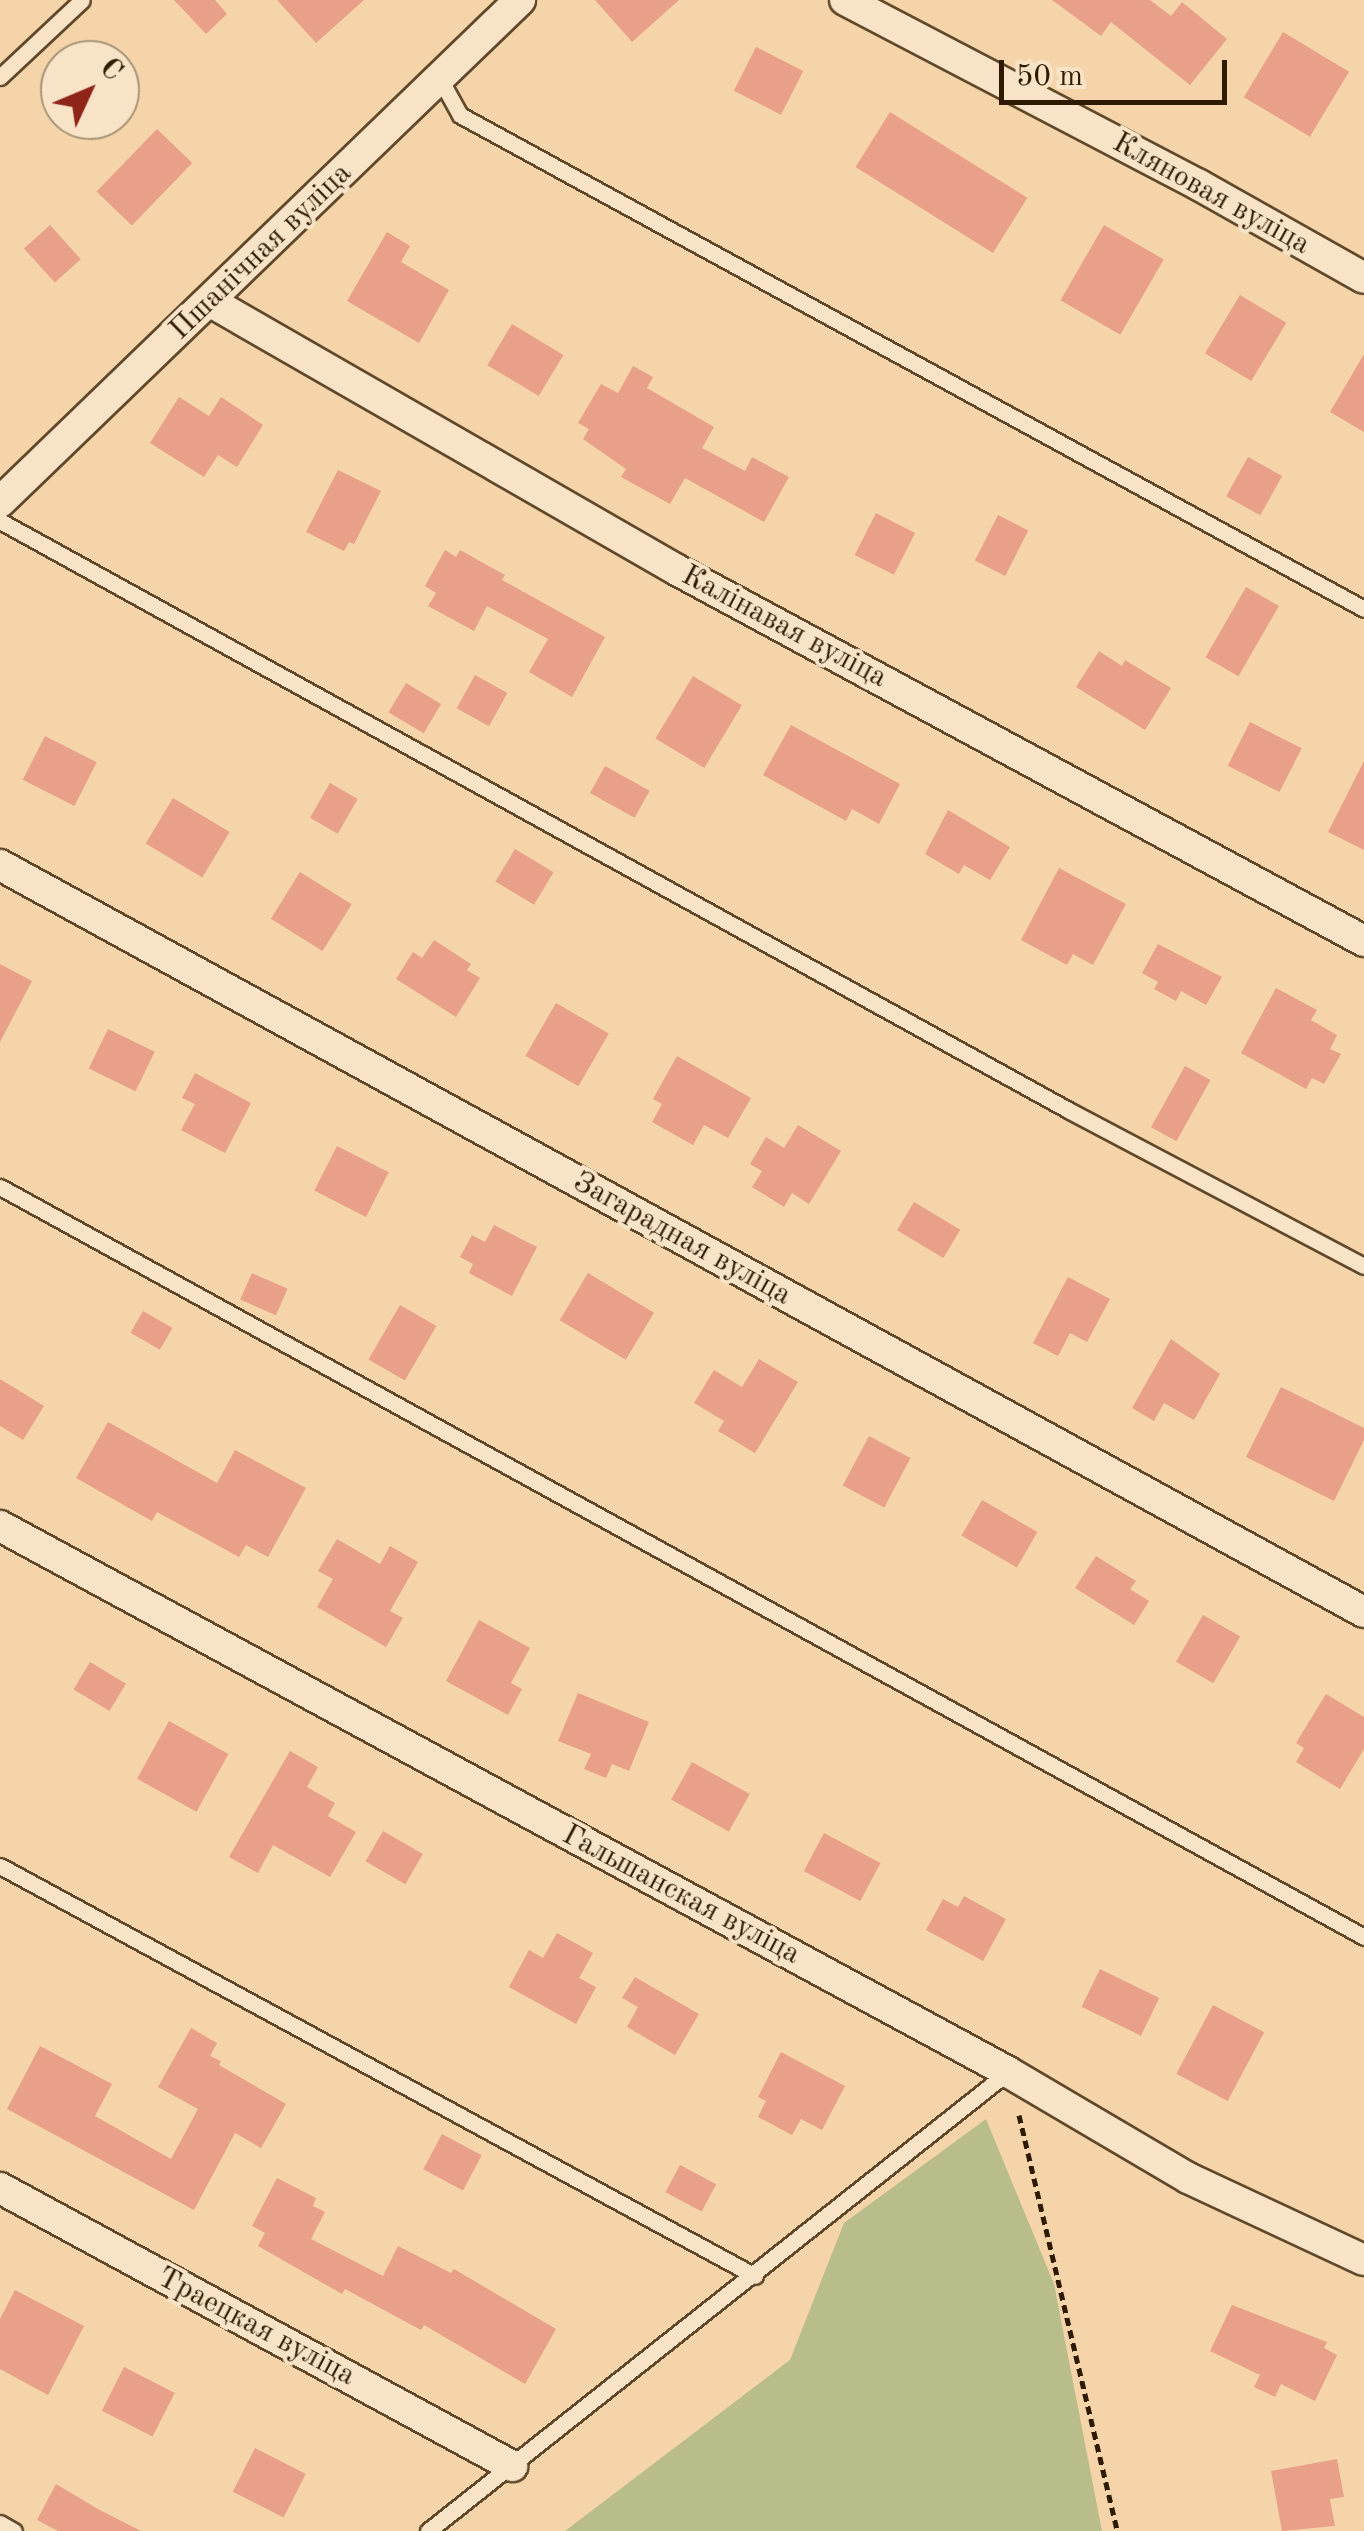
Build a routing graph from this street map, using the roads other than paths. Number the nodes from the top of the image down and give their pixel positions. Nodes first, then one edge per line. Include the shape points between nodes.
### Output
1 (82, 0) edge
2 (520, 0) edge
3 (846, 0) edge
4 (0, 77) edge
5 (439, 77) junction
6 (1364, 278) edge
7 (210, 302) junction
8 (0, 502) edge
9 (0, 521) edge
10 (1364, 610) edge
11 (0, 866) edge
12 (1364, 941) edge
13 (0, 1187) edge
14 (1364, 1266) edge
15 (0, 1526) edge
16 (1364, 1612) edge
17 (0, 1866) edge
18 (1364, 1937) edge
19 (1008, 2072) junction
20 (0, 2188) edge
21 (1364, 2260) edge
22 (754, 2276) junction
23 (512, 2466) junction
24 (0, 2523) edge
25 (14, 2531) edge
26 (428, 2531) edge

1 - 4 lane
2 - 5 street, Пшанічная вуліца
3 - 6 street, Кляновая вуліца
5 - 7 street, Пшанічная вуліца
5 - 10 lane via 460,115
7 - 8 street, Пшанічная вуліца
7 - 12 street, Калінавая вуліца via 677,570
9 - 14 lane
11 - 16 street, Загарадная вуліца
13 - 18 lane
15 - 19 street, Гальшанская вуліца
17 - 22 lane
19 - 21 street, Гальшанская вуліца via 1188,2178
19 - 22 lane
20 - 23 street, Траецкая вуліца
22 - 23 lane
23 - 26 lane
24 - 25 lane

